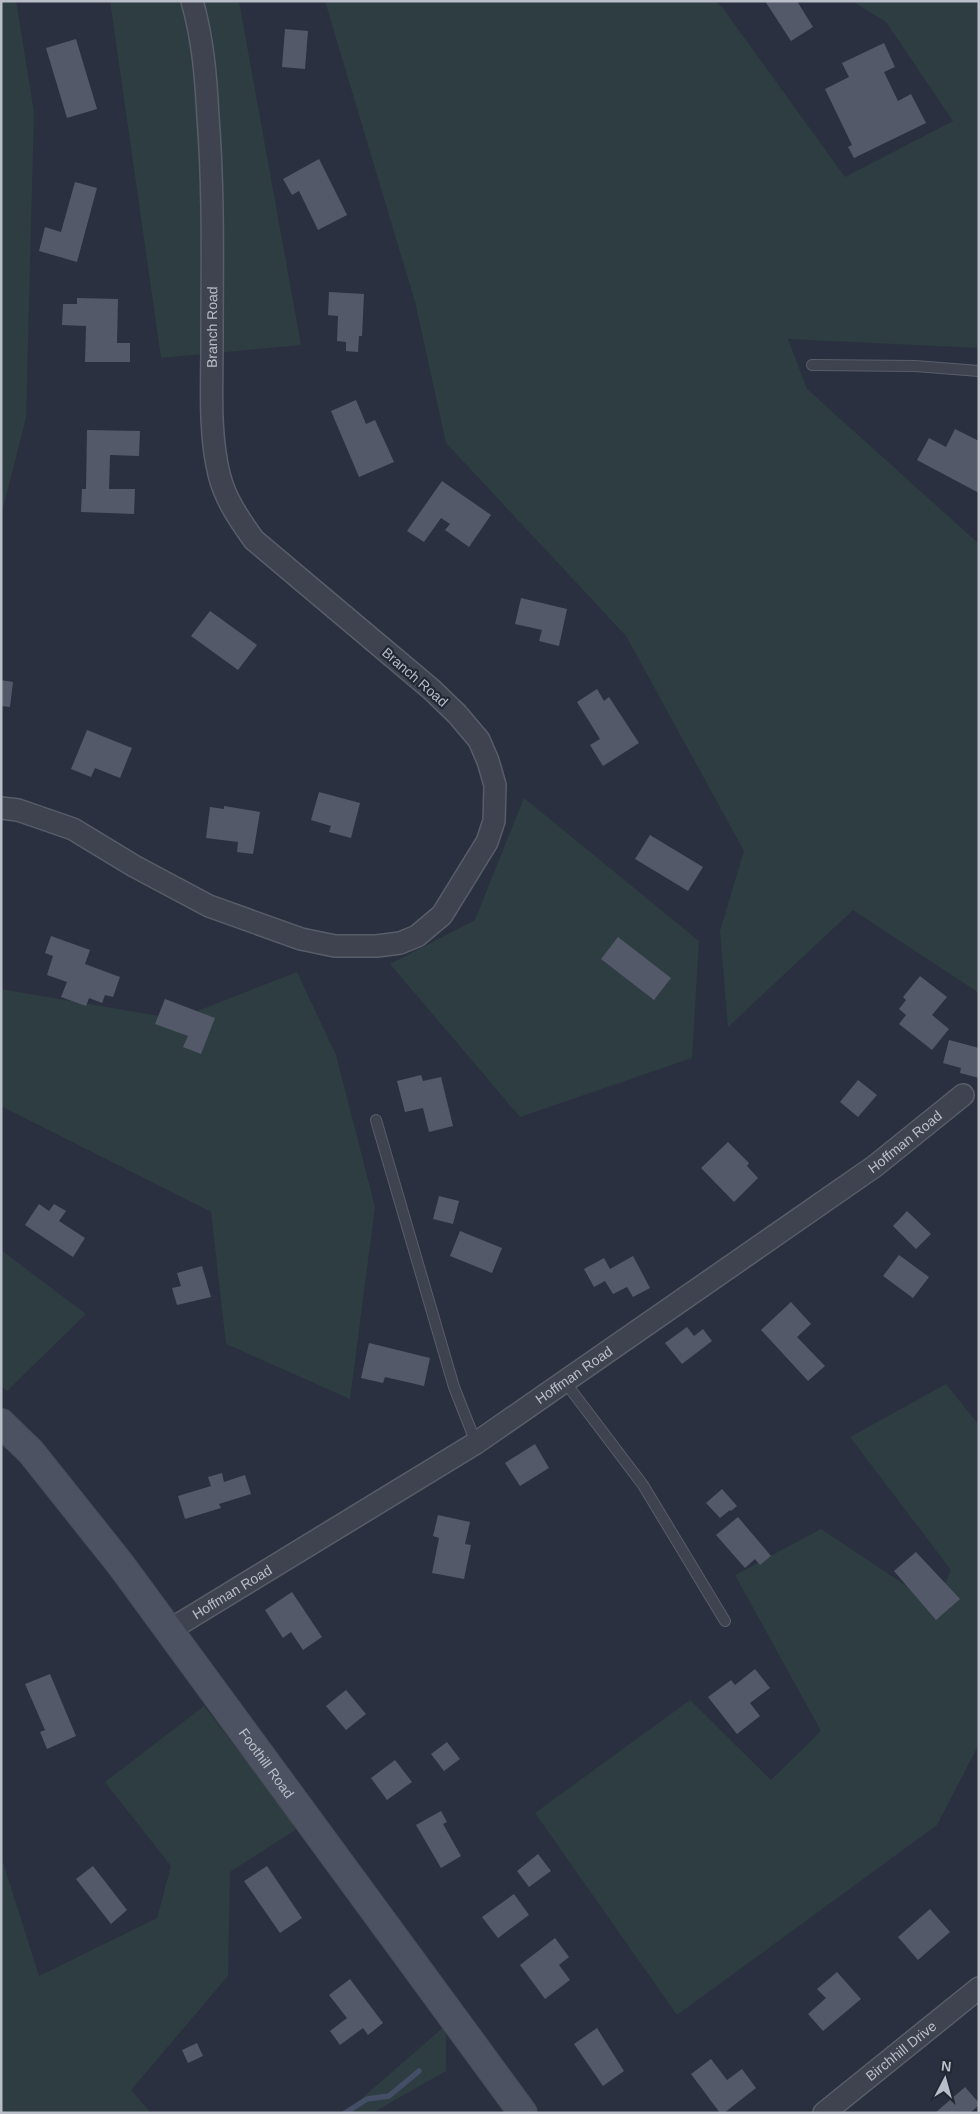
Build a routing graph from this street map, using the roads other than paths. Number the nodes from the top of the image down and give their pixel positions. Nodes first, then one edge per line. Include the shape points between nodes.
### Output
1 (192, 1) edge
2 (812, 365) dead end
3 (979, 371) edge
4 (1, 808) edge
5 (963, 1095) dead end
6 (376, 1120) dead end
7 (565, 1382) junction
8 (1, 1423) edge
9 (476, 1443) junction
10 (725, 1621) dead end
11 (168, 1630) junction
12 (979, 1988) edge
13 (522, 2113) edge
14 (824, 2113) edge

1 - 4 street, Branch Road via 207,94 212,166 212,396 214,443 225,495 254,540 457,714 478,740 488,761 495,785 494,821 488,842 442,916 417,936 400,943 377,946 335,946 302,939 209,906 73,829 18,810
2 - 3 lane via 915,366
5 - 7 street, Hoffman Road via 875,1166
6 - 9 lane via 454,1387
7 - 9 street, Hoffman Road
7 - 10 lane via 643,1485
8 - 11 street, Foothill Road via 31,1452
9 - 11 street, Hoffman Road
11 - 13 street, Foothill Road
12 - 14 street, Birchhill Drive

